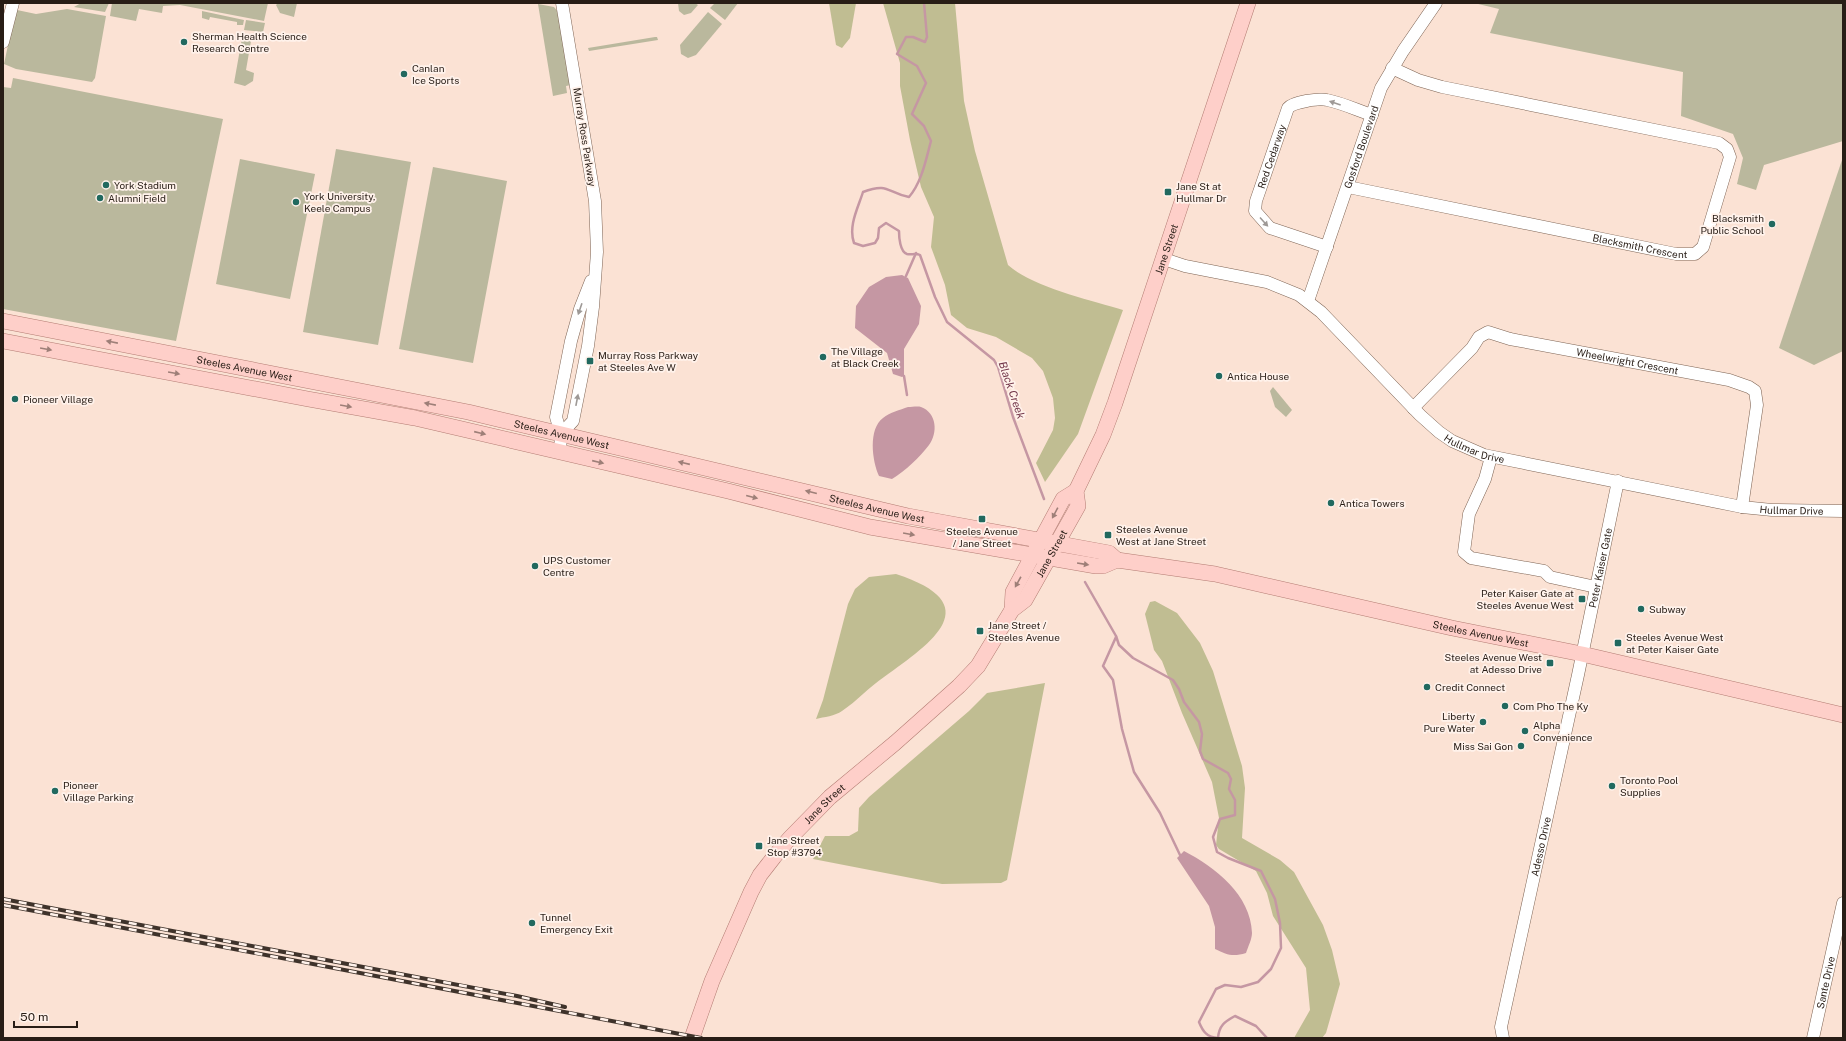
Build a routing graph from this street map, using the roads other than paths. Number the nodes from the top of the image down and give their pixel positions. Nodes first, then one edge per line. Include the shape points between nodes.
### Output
1 (13, 3) edge
2 (562, 3) edge
3 (1248, 3) edge
4 (1436, 3) edge
5 (3, 42) edge
6 (1392, 68) junction
7 (1372, 115) junction
8 (1348, 187) junction
9 (1327, 247) junction
10 (1164, 259) junction
11 (594, 273) junction
12 (1308, 302) junction
13 (3, 321) edge
14 (3, 341) edge
15 (1413, 408) junction
16 (561, 434) junction
17 (560, 452) junction
18 (1491, 456) junction
19 (732, 473) junction
20 (1618, 481) junction
21 (728, 491) junction
22 (1076, 491) junction
23 (1742, 507) junction
24 (1843, 511) edge
25 (1041, 540) junction
26 (1057, 543) junction
27 (1032, 556) junction
28 (1049, 558) junction
29 (1116, 560) junction
30 (1596, 586) junction
31 (1012, 610) junction
32 (1582, 654) junction
33 (1843, 715) edge
34 (1843, 903) edge
35 (692, 1038) edge
36 (1503, 1038) edge
37 (1813, 1038) edge

1 - 5 street
2 - 11 street, Murray Ross Parkway via 595,201 597,252
3 - 10 main road, Jane Street
4 - 6 street, Gosford Boulevard
6 - 7 street, Gosford Boulevard via 1381,88
6 - 8 street, Blacksmith Crescent via 1442,87 1719,143 1727,149 1730,157 1703,247 1695,254 1676,254
7 - 8 street, Gosford Boulevard
7 -> 9 street, Red Cedarway via 1326,100 1297,102 1288,108 1278,136 1255,211 1270,228
8 - 9 street, Gosford Boulevard
9 - 12 street, Gosford Boulevard
10 - 12 street, Hullmar Drive via 1185,266 1266,282 1300,295
10 - 22 main road, Jane Street via 1115,403
11 -> 16 street, Murray Ross Parkway via 571,341 556,417
16 -> 11 street, Murray Ross Parkway via 573,421 589,338
12 - 15 street, Hullmar Drive via 1321,312
16 -> 13 main road, Steeles Avenue West via 468,412
14 -> 17 main road, Steeles Avenue West via 415,418
15 - 18 street, Hullmar Drive via 1452,441
15 - 23 street, Wheelwright Crescent via 1472,348 1479,337 1488,332 1510,339 1729,380 1755,391 1757,405
16 - 17 street, Murray Ross Parkway
19 -> 16 main road, Steeles Avenue West
17 -> 21 main road, Steeles Avenue West
18 - 20 street, Hullmar Drive
18 - 30 street via 1485,479 1469,514 1464,552 1471,558 1544,571 1550,577
19 - 21 main road
25 -> 19 main road, Steeles Avenue West via 908,516
20 - 23 street, Hullmar Drive
20 - 30 street, Peter Kaiser Gate
21 -> 27 main road, Steeles Avenue West via 870,527
22 -> 25 main road, Jane Street via 1063,499
22 - 26 main road, Jane Street via 1078,506
23 - 24 street, Hullmar Drive
25 - 26 main road, Steeles Avenue West
25 - 27 main road, Jane Street
26 - 28 main road, Jane Street
26 - 29 main road, Steeles Avenue West via 1109,553
27 - 28 main road, Steeles Avenue West
27 -> 31 main road, Jane Street via 1013,592
28 -> 29 main road, Steeles Avenue West via 1096,566 1104,566
28 - 31 main road, Jane Street via 1025,600
29 - 32 main road, Steeles Avenue West via 1215,574 1452,628
30 - 32 street, Peter Kaiser Gate
31 - 35 main road, Jane Street via 978,666 895,743 830,797 789,838 760,875 712,981
32 - 33 main road, Steeles Avenue West
32 - 36 street, Adesso Drive via 1501,1027
34 - 37 street, Sante Drive

